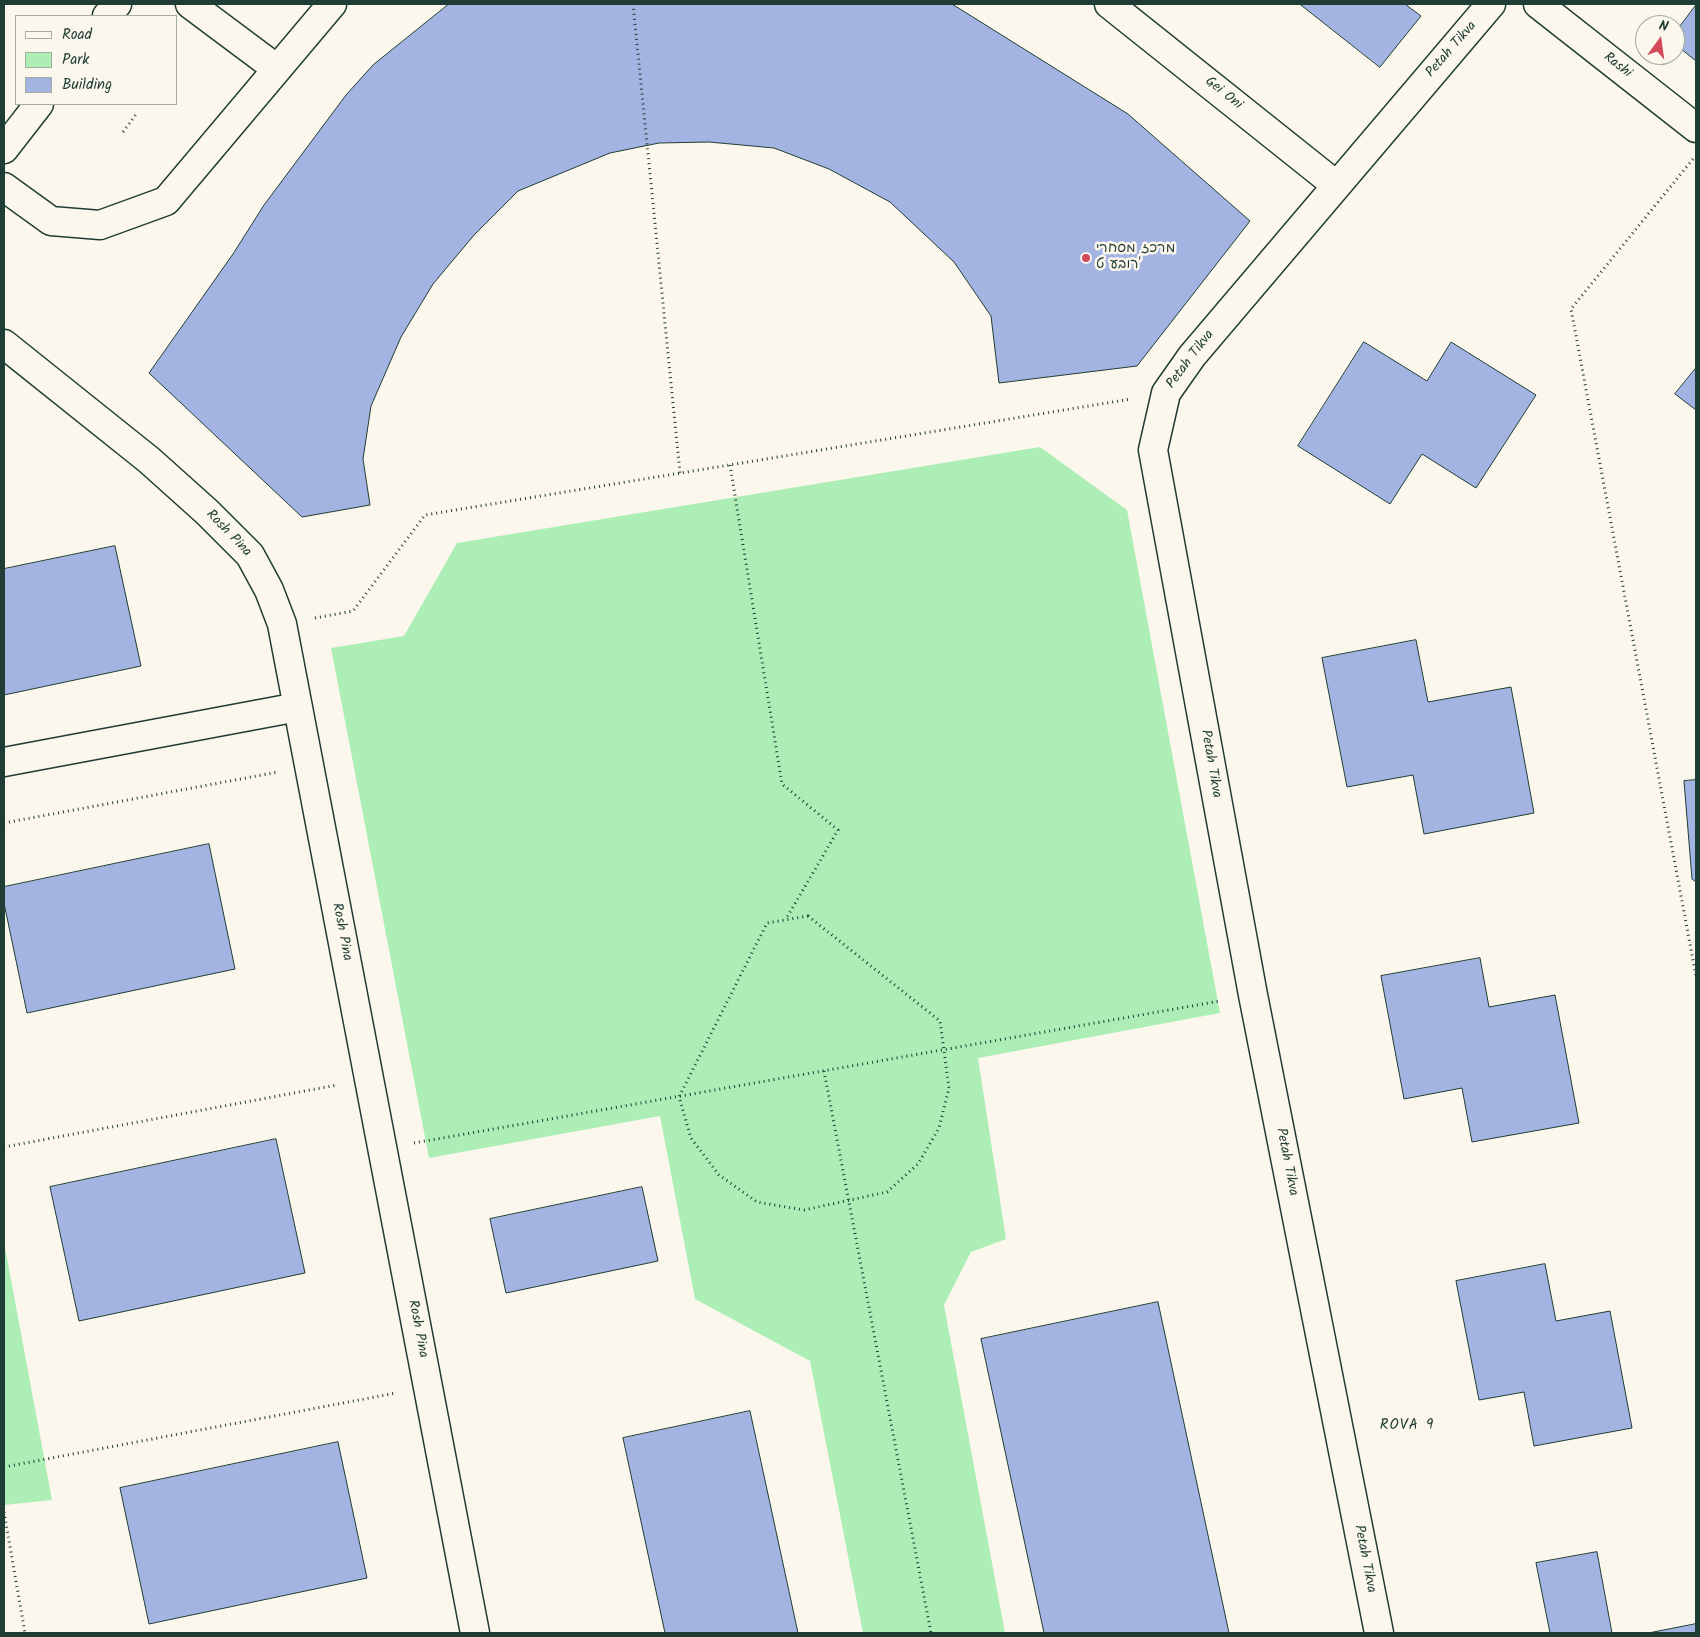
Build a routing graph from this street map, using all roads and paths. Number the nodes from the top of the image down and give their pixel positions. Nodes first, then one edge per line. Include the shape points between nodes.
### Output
1 (117, 4) edge
2 (190, 4) edge
3 (332, 4) edge
4 (633, 4) edge
5 (1110, 4) edge
6 (1491, 4) edge
7 (1538, 4) edge
8 (108, 15) edge
9 (277, 69) junction
10 (38, 105) edge
11 (137, 113) dead end
12 (1696, 128) edge
13 (123, 132) dead end
14 (4, 149) edge
15 (1696, 156) edge
16 (1336, 185) junction
17 (4, 186) edge
18 (4, 344) edge
19 (1166, 394) junction
20 (730, 465) junction
21 (680, 473) junction
22 (282, 624) junction
23 (298, 707) junction
24 (4, 762) edge
25 (309, 766) junction
26 (4, 823) edge
27 (786, 920) junction
28 (1696, 976) edge
29 (1253, 995) junction
30 (944, 1050) junction
31 (824, 1071) junction
32 (370, 1079) junction
33 (679, 1096) junction
34 (4, 1147) edge
35 (383, 1149) junction
36 (849, 1201) junction
37 (428, 1387) junction
38 (4, 1467) edge
39 (4, 1512) edge
40 (26, 1633) edge
41 (475, 1633) edge
42 (931, 1633) edge
43 (1379, 1633) edge

1 - 8 street
2 - 9 street
3 - 9 street
4 - 21 path
5 - 16 street, Gei Oni
6 - 16 street, Petah Tikva
7 - 12 street, Rashi
9 - 17 street via 166,201 100,225 51,221
10 - 14 street
11 - 13 path
15 - 28 path via 1571,309
16 - 19 street, Petah Tikva via 1192,356
18 - 22 street, Rosh Pina via 149,460 244,549 269,590
19 - 20 path
19 - 29 street, Petah Tikva via 1153,450
20 - 21 path
20 - 27 path via 782,784 838,830
21 - 22 path via 425,515 353,611
22 - 23 street, Rosh Pina
23 - 24 street
23 - 25 street, Rosh Pina
25 - 26 path
25 - 32 street, Rosh Pina
27 - 30 path via 808,916 940,1021
27 - 33 path via 766,922
29 - 30 path
29 - 43 street, Petah Tikva
30 - 31 path
30 - 36 path via 948,1088 939,1128 918,1164 887,1192
31 - 33 path
31 - 36 path
32 - 34 path
32 - 35 street, Rosh Pina
33 - 35 path
33 - 36 path via 692,1138 719,1175 757,1202 804,1210
35 - 37 street, Rosh Pina
36 - 42 path
37 - 38 path
37 - 41 street, Rosh Pina
39 - 40 path

